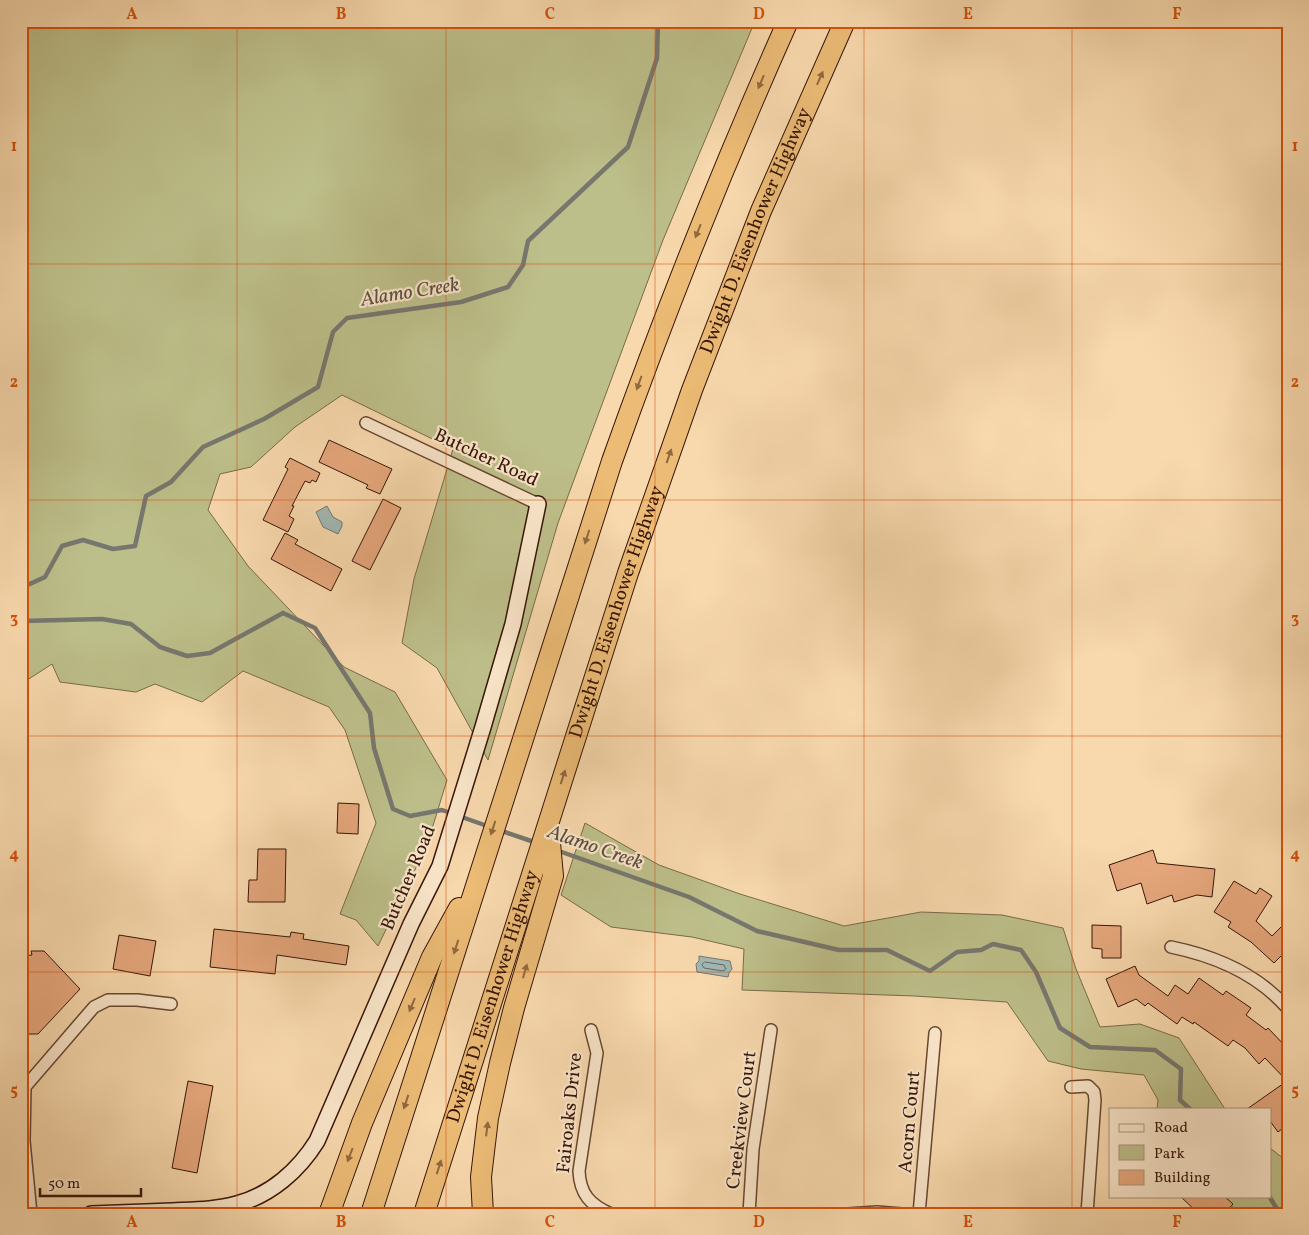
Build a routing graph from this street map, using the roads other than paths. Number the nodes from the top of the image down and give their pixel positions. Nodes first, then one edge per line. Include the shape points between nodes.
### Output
1 (788, 21) edge
2 (845, 21) edge
3 (366, 423) dead end
4 (538, 504) joint
5 (548, 823) junction
6 (484, 859) junction
7 (1171, 947) dead end
8 (1285, 1002) edge
9 (170, 1004) dead end
10 (591, 1030) dead end
11 (771, 1030) dead end
12 (935, 1033) dead end
13 (1071, 1087) dead end
14 (21, 1212) edge
15 (30, 1214) edge
16 (91, 1214) edge
17 (330, 1214) edge
18 (371, 1214) edge
19 (424, 1214) edge
20 (483, 1214) edge
21 (611, 1214) edge
22 (749, 1214) edge
23 (847, 1214) edge
24 (902, 1214) edge
25 (919, 1214) edge
26 (1087, 1214) edge

1 -> 6 highway via 713,194 642,375 602,489
5 -> 2 highway, Dwight D. Eisenhower Highway via 628,573 692,390 760,212
3 - 4 street, Butcher Road
4 - 16 street, Butcher Road via 513,624 440,866 411,924 322,1132 308,1156 298,1168 266,1192 237,1204 210,1209
19 -> 5 highway, Dwight D. Eisenhower Highway
20 -> 5 highway via 481,1177 488,1118 500,1062 553,876
6 -> 17 highway via 432,956 362,1123
6 -> 18 highway
7 - 8 street via 1200,953 1234,967
9 - 15 street via 108,1000 94,1007 25,1087 24,1141
10 - 21 street, Fairoaks Drive via 598,1053 579,1183 588,1199
11 - 22 street, Creekview Court via 753,1149
12 - 25 street, Acorn Court
13 - 26 street via 1088,1086 1094,1092
14 - 15 street
23 - 24 street

